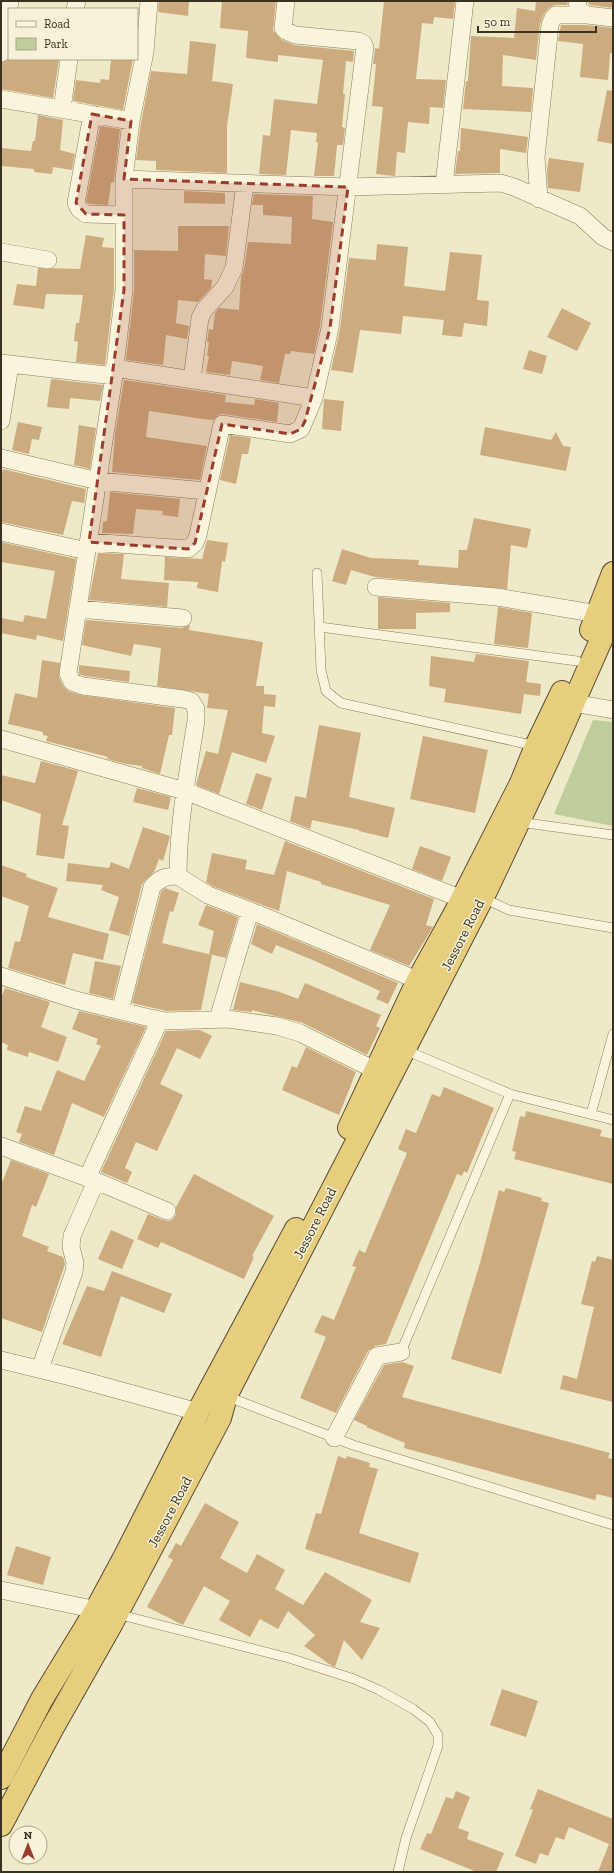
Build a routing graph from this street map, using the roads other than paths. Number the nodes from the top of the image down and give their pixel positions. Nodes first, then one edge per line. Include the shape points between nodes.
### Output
1 (148, 1) edge
2 (286, 1) edge
3 (465, 1) edge
4 (577, 1) edge
5 (8, 13) edge
6 (587, 15) junction
7 (613, 18) edge
8 (1, 53) edge
9 (69, 60) edge
10 (1, 99) edge
11 (62, 109) junction
12 (92, 114) junction
13 (131, 121) junction
14 (124, 179) junction
15 (245, 184) junction
16 (444, 184) junction
17 (348, 187) junction
18 (539, 199) junction
19 (124, 215) junction
20 (613, 242) edge
21 (1, 252) edge
22 (48, 260) dead end
23 (6, 364) edge
24 (114, 372) junction
25 (192, 379) junction
26 (314, 398) junction
27 (1, 422) edge
28 (1, 458) edge
29 (98, 482) junction
30 (206, 491) junction
31 (1, 532) edge
32 (88, 546) junction
33 (318, 573) dead end
34 (613, 573) edge
35 (376, 587) dead end
36 (78, 609) junction
37 (605, 613) edge
38 (183, 618) dead end
39 (320, 627) junction
40 (578, 661) junction
41 (573, 703) junction
42 (613, 710) edge
43 (1, 739) edge
44 (544, 748) junction
45 (185, 791) junction
46 (518, 822) junction
47 (613, 834) edge
48 (178, 876) junction
49 (472, 898) junction
50 (250, 911) junction
51 (613, 928) edge
52 (2, 979) edge
53 (427, 984) junction
54 (120, 1012) junction
55 (218, 1019) junction
56 (160, 1020) junction
57 (613, 1034) edge
58 (405, 1050) junction
59 (382, 1074) junction
60 (510, 1094) junction
61 (591, 1114) junction
62 (613, 1120) edge
63 (1, 1146) edge
64 (92, 1179) junction
65 (167, 1211) dead end
66 (401, 1352) joint
67 (1, 1360) edge
68 (40, 1369) junction
69 (226, 1396) junction
70 (198, 1412) junction
71 (334, 1438) junction
72 (613, 1525) edge
73 (1, 1590) edge
74 (106, 1612) junction
75 (1, 1778) edge
76 (1, 1825) edge
77 (398, 1872) edge

1 - 13 street via 145,52
2 - 17 street via 283,28 286,31 295,35 358,41 365,47
3 - 16 street
4 - 6 street via 579,10
5 - 8 street
6 - 7 street
6 - 18 street via 556,15 550,25 536,157
9 - 11 street
10 - 11 street
11 - 12 street
12 - 13 street
12 - 19 street via 76,203 78,209 86,214
13 - 14 street
14 - 15 street
14 - 19 street
15 - 17 street
15 - 25 street via 234,268 225,287 200,318
16 - 17 street
16 - 18 street via 501,183
17 - 26 street via 330,328
18 - 20 street via 580,216 603,237
19 - 24 street via 124,290
21 - 22 street
23 - 24 street
23 - 27 street
24 - 25 street
24 - 29 street
25 - 26 street
26 - 30 street via 300,429 290,434 222,424
28 - 29 street
29 - 30 street
29 - 32 street
30 - 32 street via 198,536 188,549
31 - 32 street
32 - 36 street
33 - 39 lane
34 - 37 highway
35 - 37 street via 497,597
36 - 38 street
36 - 45 street via 68,673 72,682 83,686 184,699 191,701 196,709
37 - 40 highway
37 - 41 highway, Jessore Road
39 - 40 lane
39 - 44 lane via 321,670 326,691 341,703
40 - 44 highway
41 - 42 street
41 - 44 highway, Jessore Road
43 - 45 street
44 - 46 highway, Jessore Road
44 - 49 highway via 521,783
45 - 48 street
45 - 49 street
46 - 47 lane
46 - 49 highway, Jessore Road
48 - 50 street via 208,895
48 - 54 street via 168,876 152,887
49 - 51 lane via 509,910
49 - 53 highway, Jessore Road
50 - 53 street
50 - 55 street
52 - 54 street
53 - 58 highway, Jessore Road
53 - 59 highway
54 - 56 street
55 - 56 street
55 - 59 street via 255,1022 292,1031
56 - 64 street
57 - 61 lane
58 - 59 highway, Jessore Road
58 - 60 lane
59 - 69 highway, Jessore Road
59 - 70 highway via 346,1134
60 - 61 lane
60 - 66 lane
61 - 62 lane
63 - 64 street
64 - 65 street
64 - 68 street via 72,1236 74,1272
66 - 71 street via 378,1356
67 - 68 street
68 - 70 street
69 - 71 lane
69 - 74 highway, Jessore Road via 220,1418
70 - 74 highway
71 - 72 lane
73 - 74 street
74 - 75 highway via 42,1699
74 - 76 highway, Jessore Road
74 - 77 lane via 327,1670 379,1690 430,1722 438,1735 438,1746 406,1838

